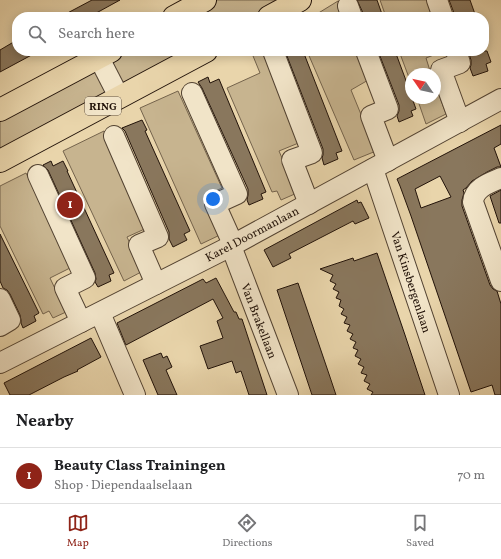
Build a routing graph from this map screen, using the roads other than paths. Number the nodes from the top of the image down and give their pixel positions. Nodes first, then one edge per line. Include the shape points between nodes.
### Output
1 (205, 0) edge
2 (300, 0) edge
3 (437, 0) edge
4 (183, 12) edge
5 (277, 12) edge
6 (441, 12) edge
7 (101, 56) edge
8 (106, 56) edge
9 (197, 56) edge
10 (275, 56) edge
11 (368, 56) edge
12 (458, 56) edge
13 (192, 93) dead end
14 (119, 97) junction
15 (501, 99) edge
16 (0, 110) edge
17 (460, 122) junction
18 (114, 136) dead end
19 (0, 161) edge
20 (381, 165) junction
21 (38, 175) dead end
22 (501, 178) edge
23 (309, 204) junction
24 (232, 245) junction
25 (501, 281) edge
26 (156, 284) junction
27 (0, 299) edge
28 (100, 313) junction
29 (81, 322) junction
30 (0, 326) edge
31 (2, 356) edge
32 (135, 395) edge
33 (288, 395) edge
34 (449, 395) edge

1 - 4 main road
2 - 5 main road
3 - 6 street
7 - 16 main road
8 - 14 street
9 - 14 main road, RING
10 - 23 street via 312,153 292,160
11 - 20 street, Van Kinsbergenlaan via 388,109 371,116
12 - 17 street via 460,63 441,70
13 - 24 street, Van Brakellaan via 236,194 215,204
14 - 19 main road, RING
15 - 17 street, Karel Doormanlaan
17 - 20 street, Karel Doormanlaan
18 - 26 street via 158,237 139,245
20 - 23 street, Karel Doormanlaan
20 - 34 street, Van Kinsbergenlaan
21 - 29 street via 85,278 65,288
22 - 25 street via 480,188 473,202
23 - 24 street, Karel Doormanlaan
24 - 26 street, Karel Doormanlaan
24 - 33 street, Van Brakellaan
26 - 28 street, Karel Doormanlaan
27 - 30 street via 10,320
28 - 29 street, Karel Doormanlaan
28 - 32 street
29 - 31 street, Karel Doormanlaan

